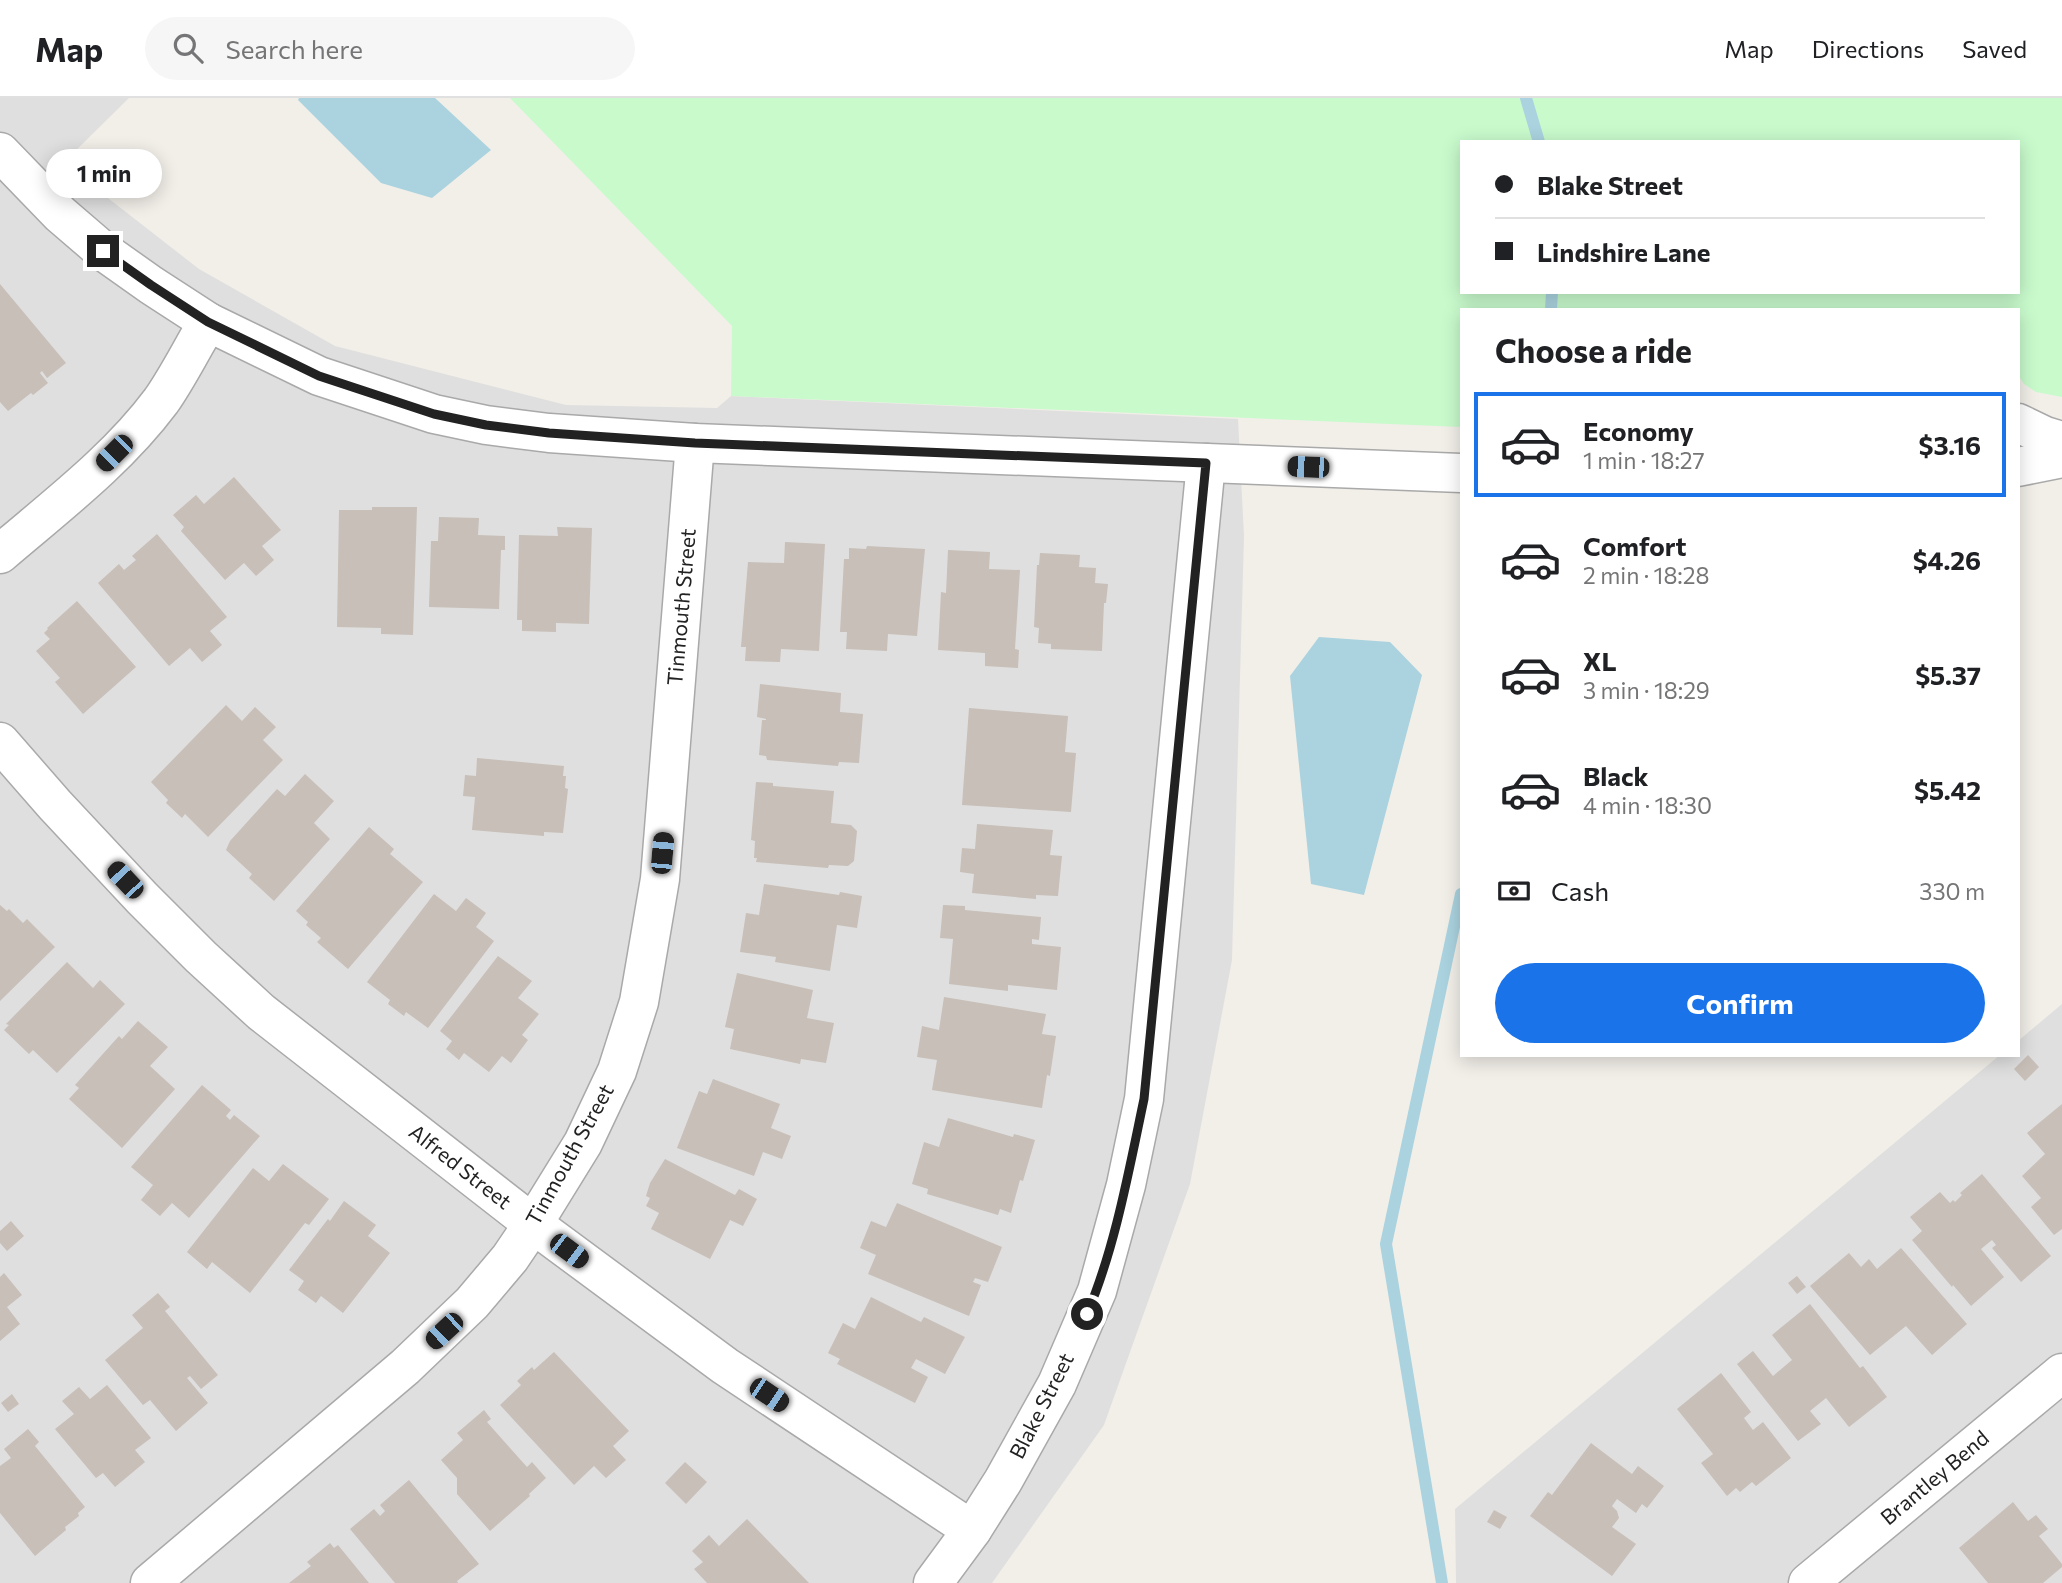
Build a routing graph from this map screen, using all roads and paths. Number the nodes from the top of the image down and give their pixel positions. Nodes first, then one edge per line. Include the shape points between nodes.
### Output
1 (0, 152) edge
2 (208, 322) junction
3 (2020, 424) edge
4 (2062, 441) edge
5 (695, 443) junction
6 (2062, 458) edge
7 (1206, 463) junction
8 (2020, 467) edge
9 (1460, 472) edge
10 (0, 554) edge
11 (0, 742) edge
12 (533, 1224) junction
13 (2062, 1373) edge
14 (972, 1530) junction
15 (150, 1583) edge
16 (933, 1583) edge
17 (1808, 1583) edge

1 - 2 street via 103,251
2 - 5 street via 319,376 434,414 549,433
2 - 10 street via 161,400 133,434
3 - 4 street
5 - 7 street
5 - 12 street, Tinmouth Street via 660,879 639,1002 617,1071 583,1143
6 - 8 street
7 - 9 street
7 - 14 street, Blake Street via 1144,1099 1126,1185 1097,1291 1057,1384
11 - 12 street, Alfred Street via 55,806 211,967 261,1012
12 - 14 street, Alfred Street via 725,1366
12 - 15 street, Tinmouth Street via 472,1303 405,1367
13 - 17 street, Brantley Bend
14 - 16 street, Blake Street

